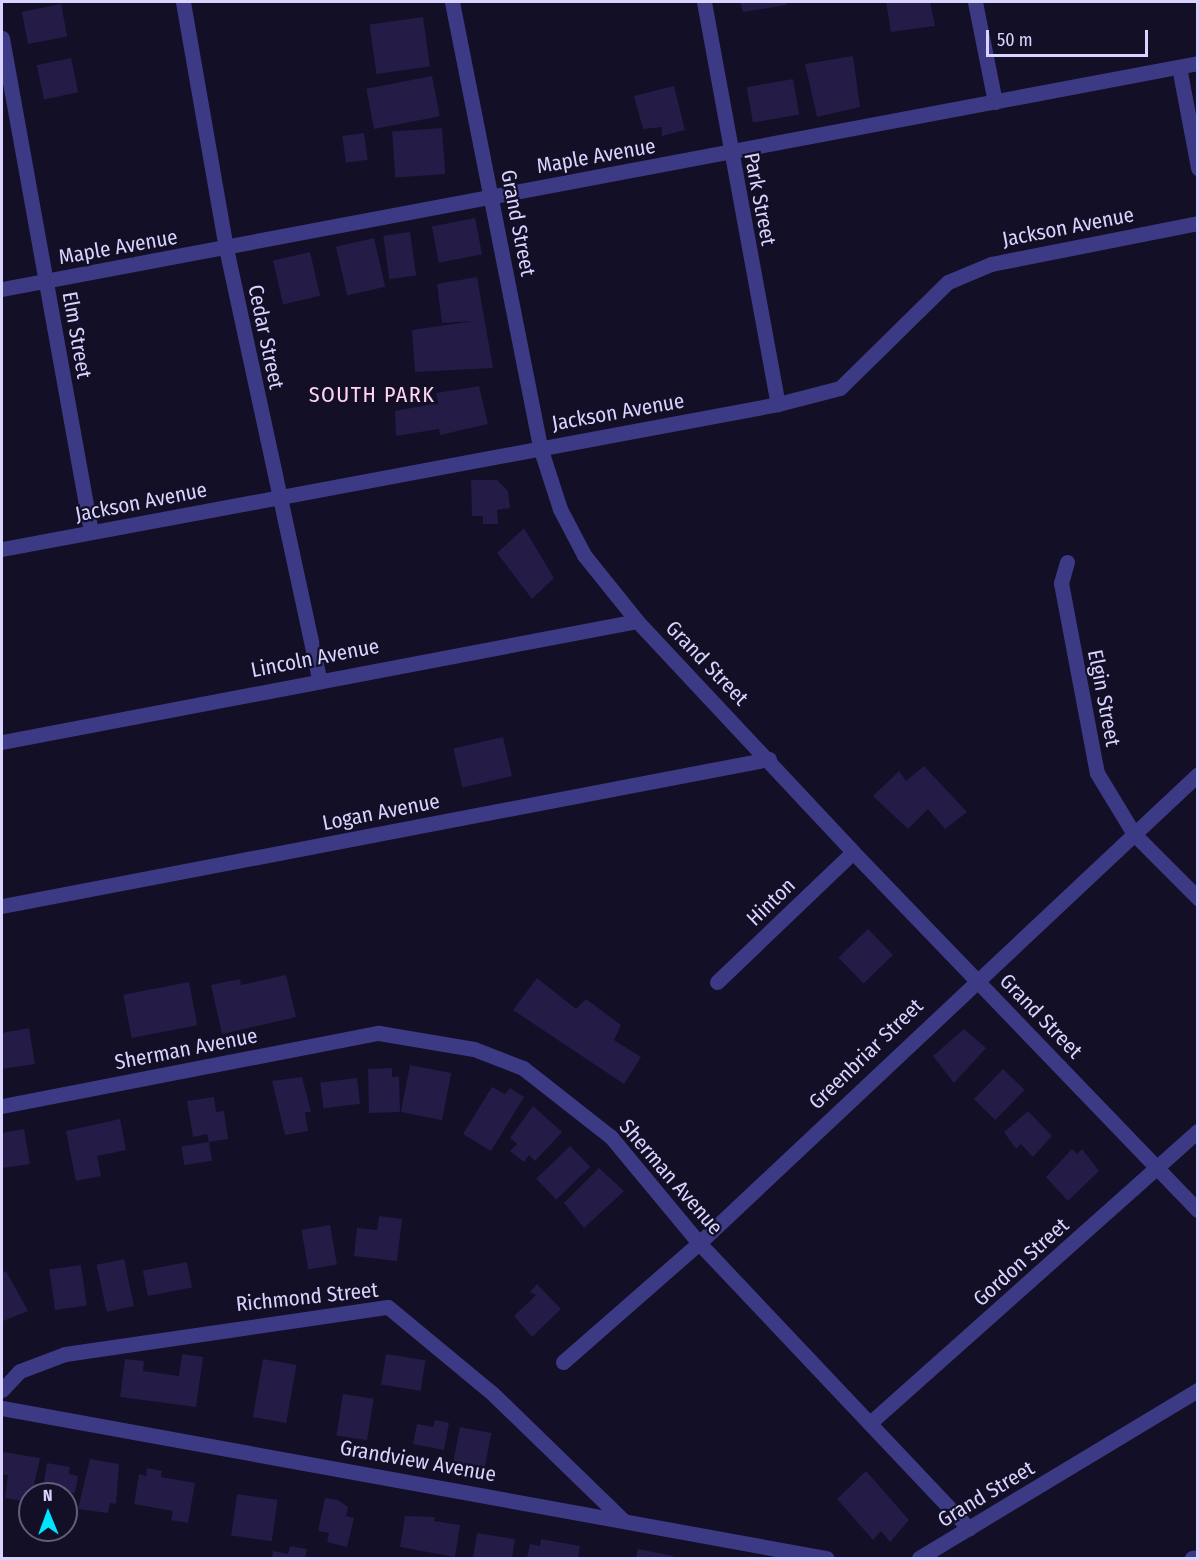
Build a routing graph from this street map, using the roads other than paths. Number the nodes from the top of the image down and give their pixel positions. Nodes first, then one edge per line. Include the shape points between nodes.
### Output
1 (183, 2) edge
2 (452, 2) edge
3 (704, 2) edge
4 (975, 2) edge
5 (2, 38) edge
6 (1197, 63) edge
7 (1179, 67) junction
8 (995, 102) junction
9 (730, 154) junction
10 (1197, 168) edge
11 (491, 195) junction
12 (1197, 223) edge
13 (226, 248) junction
14 (46, 281) junction
15 (2, 290) edge
16 (778, 404) junction
17 (540, 447) junction
18 (279, 497) junction
19 (91, 532) junction
20 (2, 549) edge
21 (1067, 562) dead end
22 (638, 621) junction
23 (319, 678) junction
24 (2, 742) edge
25 (769, 759) junction
26 (1197, 774) edge
27 (1134, 834) junction
28 (853, 852) junction
29 (1197, 898) edge
30 (2, 906) edge
31 (975, 978) junction
32 (717, 981) dead end
33 (2, 1106) edge
34 (1197, 1131) edge
35 (1158, 1169) junction
36 (1197, 1210) edge
37 (699, 1243) junction
38 (563, 1362) dead end
39 (2, 1390) edge
40 (1197, 1390) edge
41 (2, 1408) edge
42 (871, 1422) junction
43 (622, 1519) junction
44 (969, 1529) junction
45 (1197, 1557) edge
46 (826, 1558) edge
47 (920, 1558) edge
48 (1192, 1558) edge

1 - 13 street, Cedar Street
2 - 11 street, Grand Street
3 - 9 street, Park Street
4 - 8 street
5 - 14 street, Elm Street
6 - 7 street, Maple Avenue
7 - 8 street, Maple Avenue
7 - 10 street
8 - 9 street, Maple Avenue
9 - 11 street, Maple Avenue
9 - 16 street, Park Street
11 - 13 street, Maple Avenue
11 - 17 street, Grand Street
12 - 16 street, Jackson Avenue via 991,264 948,282 840,388
13 - 14 street, Maple Avenue
13 - 18 street, Cedar Street
14 - 15 street, Maple Avenue
14 - 19 street, Elm Street
16 - 17 street, Jackson Avenue
17 - 18 street, Jackson Avenue
17 - 22 street, Grand Street via 560,509 584,555
18 - 19 street, Jackson Avenue
18 - 23 street, Cedar Street
19 - 20 street, Jackson Avenue
21 - 27 street, Elgin Street via 1061,583 1097,773
22 - 23 street, Lincoln Avenue
22 - 25 street, Grand Street
23 - 24 street, Lincoln Avenue
25 - 28 street, Grand Street
25 - 30 street, Logan Avenue
26 - 27 street, Greenbriar Street
27 - 29 street
27 - 31 street, Greenbriar Street
28 - 31 street, Grand Street
28 - 32 street, Hinton
31 - 35 street, Grand Street
31 - 37 street, Greenbriar Street
33 - 37 street, Sherman Avenue via 379,1033 433,1040 523,1068 566,1099 611,1137
34 - 35 street, Gordon Street
35 - 36 street, Grand Street
35 - 42 street, Gordon Street
37 - 38 street, Greenbriar Street
37 - 42 street, Sherman Avenue
39 - 43 street, Richmond Street via 20,1371 88,1349 388,1307 493,1394
40 - 44 street, Grand Street
41 - 43 street, Grandview Avenue
42 - 44 street, Sherman Avenue
43 - 46 street, Grandview Avenue
44 - 47 street, Grand Street
45 - 48 street

